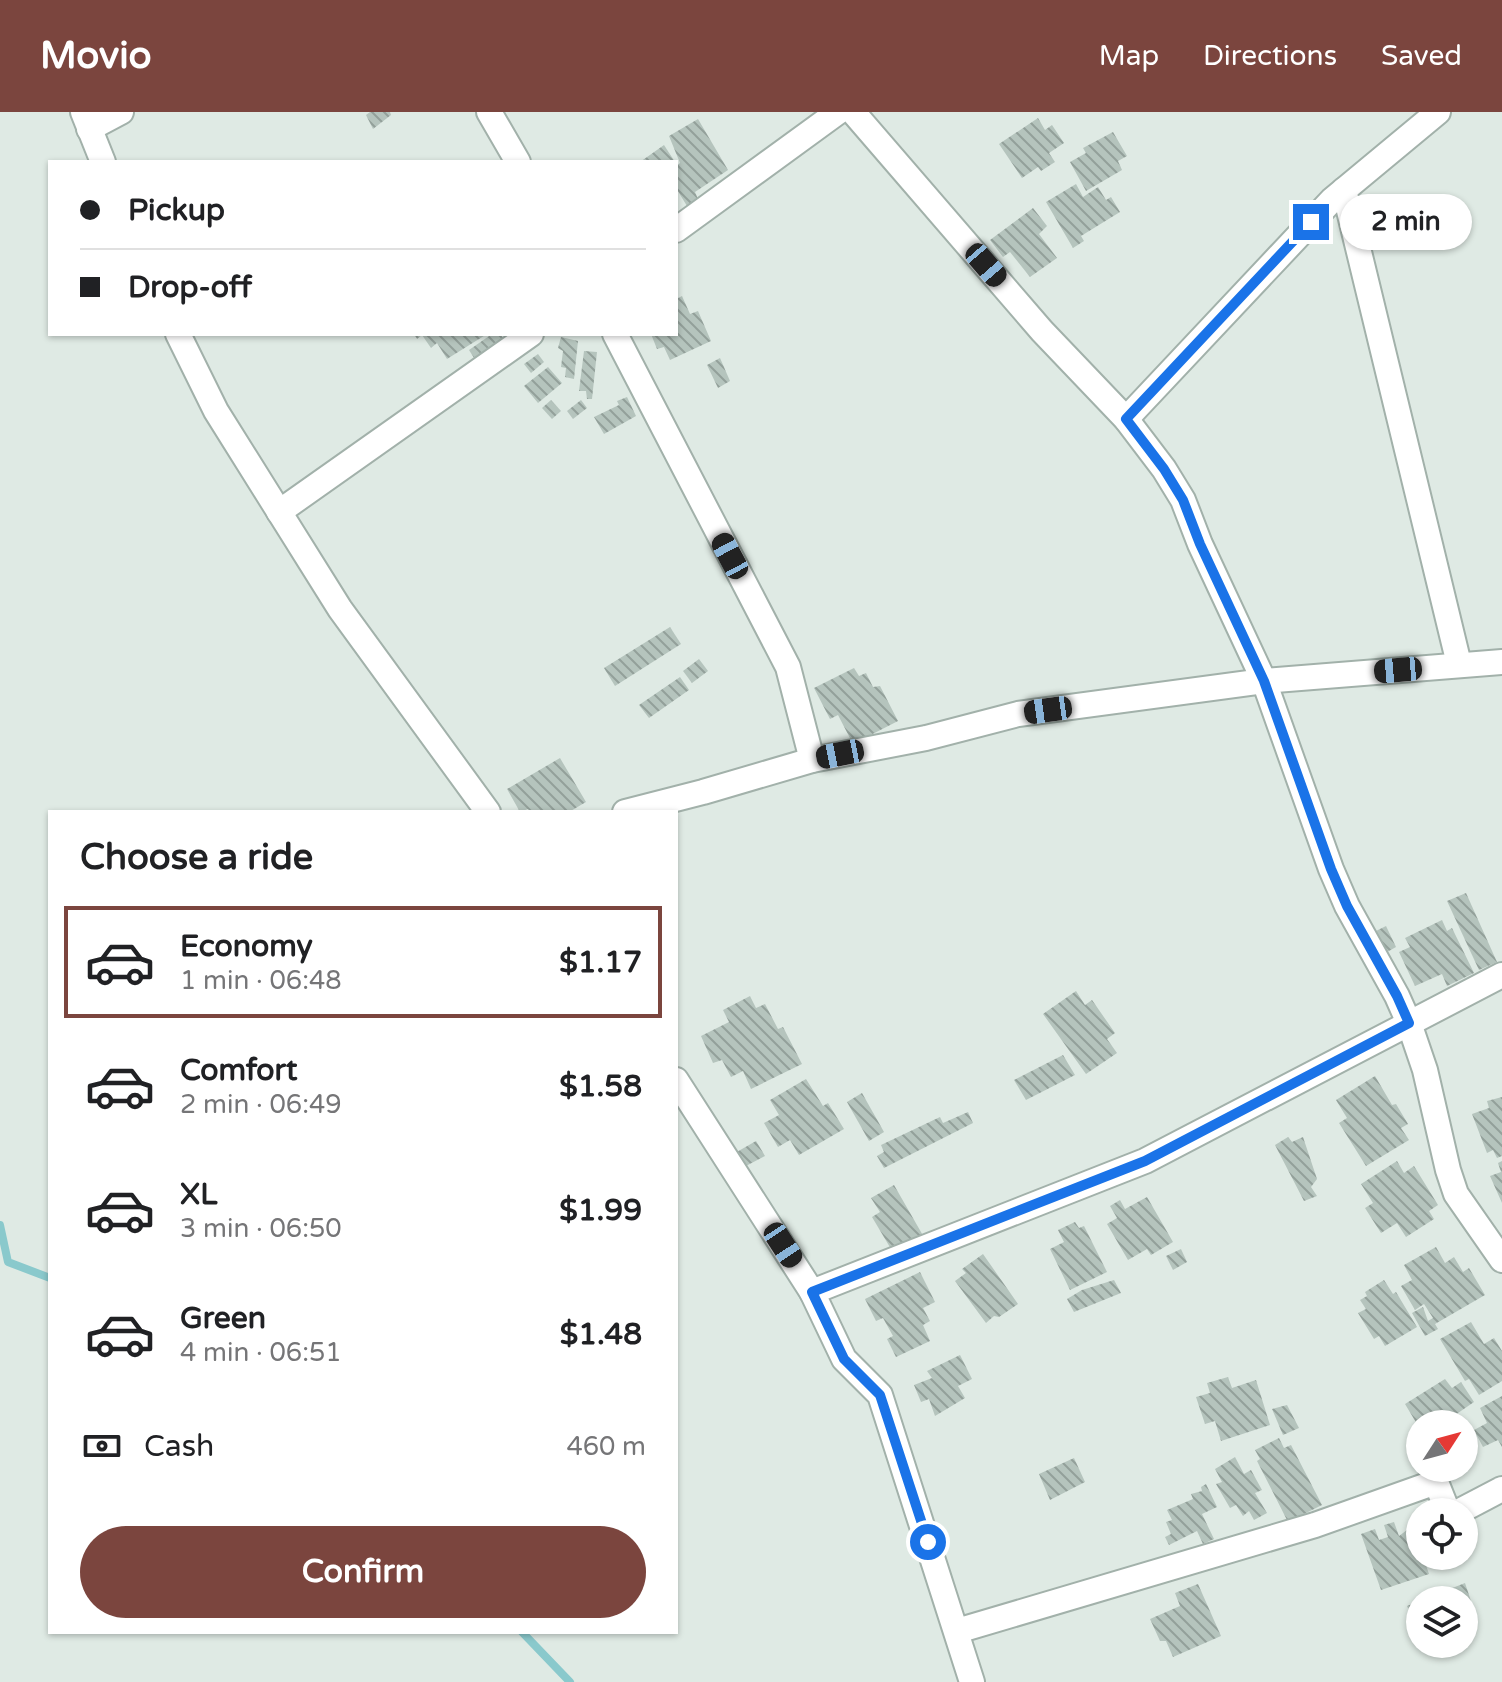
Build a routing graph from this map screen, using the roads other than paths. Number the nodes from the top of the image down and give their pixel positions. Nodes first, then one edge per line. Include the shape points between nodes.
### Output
1 (121, 112) edge
2 (489, 112) edge
3 (838, 112) edge
4 (853, 112) edge
5 (1438, 112) edge
6 (86, 120) edge
7 (102, 160) edge
8 (517, 160) edge
9 (1344, 190) junction
10 (678, 229) edge
11 (179, 336) edge
12 (528, 336) edge
13 (616, 336) edge
14 (1126, 419) junction
15 (279, 512) junction
16 (1502, 662) edge
17 (1459, 664) junction
18 (1264, 681) junction
19 (812, 760) junction
20 (487, 810) edge
21 (633, 810) edge
22 (1502, 975) edge
23 (1409, 1023) junction
24 (678, 1083) edge
25 (1502, 1260) edge
26 (812, 1292) junction
27 (1502, 1489) edge
28 (1442, 1498) edge
29 (1478, 1502) edge
30 (957, 1631) junction
31 (972, 1682) edge

1 - 6 street
2 - 8 street
3 - 10 street
4 - 14 street via 1042,331
5 - 9 street
6 - 7 street
9 - 14 street
9 - 17 street
11 - 15 street via 216,411
12 - 15 street
13 - 19 street via 788,667
14 - 18 street via 1183,500
15 - 20 street via 340,609
16 - 17 street
17 - 18 street
18 - 19 street via 1018,714
18 - 23 street via 1331,869
19 - 21 street
22 - 23 street
23 - 25 street via 1456,1194
23 - 26 street via 1145,1161
24 - 26 street
26 - 30 street via 844,1359 880,1395
27 - 29 street
28 - 30 street via 1436,1482 1315,1525
30 - 31 street

